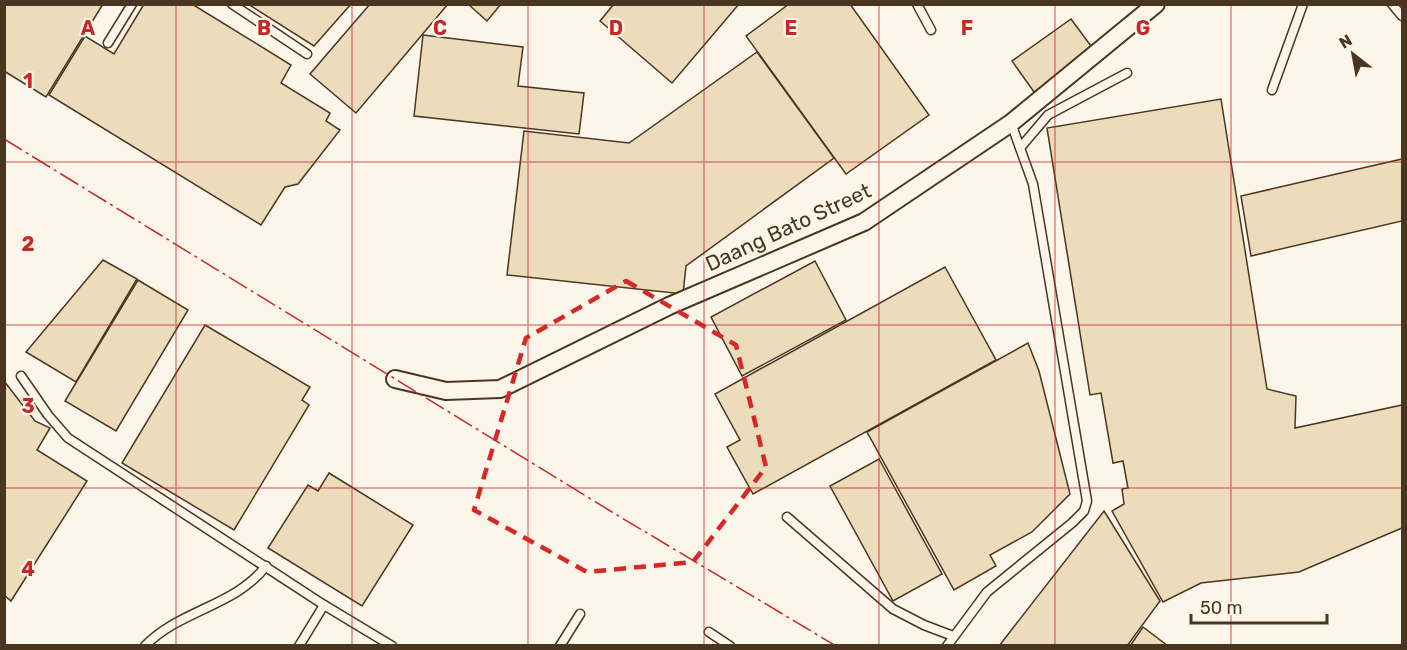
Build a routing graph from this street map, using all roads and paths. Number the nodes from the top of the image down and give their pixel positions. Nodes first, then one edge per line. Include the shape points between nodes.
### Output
1 (132, 4) edge
2 (232, 4) edge
3 (916, 4) edge
4 (1156, 4) edge
5 (1303, 4) edge
6 (1392, 4) edge
7 (1402, 16) edge
8 (931, 30) dead end
9 (108, 43) dead end
10 (307, 54) dead end
11 (1126, 73) dead end
12 (1272, 90) dead end
13 (1011, 123) junction
14 (1020, 148) junction
15 (21, 376) dead end
16 (395, 379) dead end
17 (787, 517) dead end
18 (266, 566) junction
19 (324, 605) junction
20 (580, 614) dead end
21 (709, 632) dead end
22 (952, 636) junction
23 (145, 645) edge
24 (299, 645) edge
25 (392, 645) edge
26 (560, 645) edge
27 (730, 645) edge
28 (947, 645) edge

1 - 9 lane
2 - 10 lane
3 - 8 lane
4 - 13 street, Daang Bato Street
5 - 12 lane
6 - 7 lane
11 - 14 lane via 1048,115
13 - 14 lane
13 - 16 street, Daang Bato Street via 864,222 669,306 500,389 446,390
14 - 22 lane via 1033,184 1087,501 1084,511 1072,523 987,592
15 - 18 lane via 68,438
17 - 22 lane via 893,609
18 - 19 lane
18 - 23 lane via 247,587
19 - 24 lane
19 - 25 lane
20 - 26 lane
21 - 27 lane
22 - 28 lane

